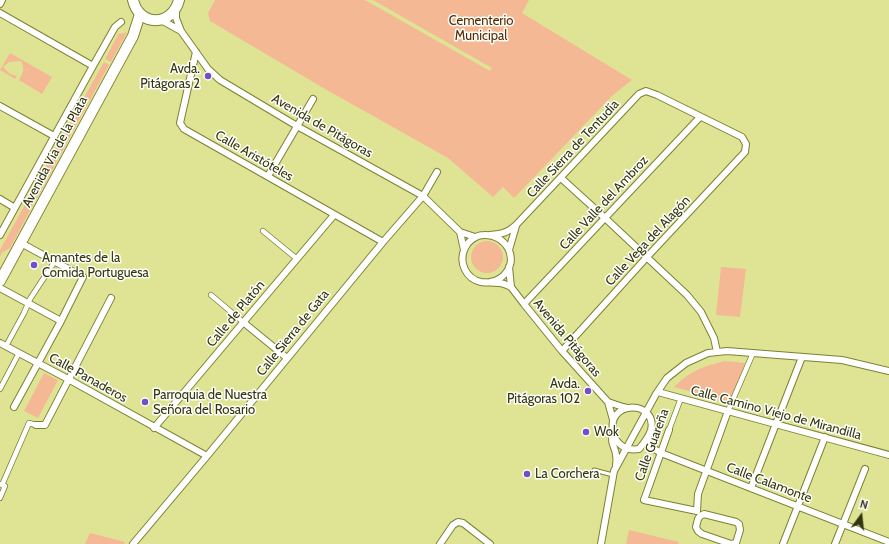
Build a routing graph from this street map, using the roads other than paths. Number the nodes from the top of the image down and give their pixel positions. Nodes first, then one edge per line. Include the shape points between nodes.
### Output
1 (2, 0) edge
2 (133, 0) edge
3 (0, 4) edge
4 (177, 4) edge
5 (0, 13) edge
6 (140, 14) junction
7 (157, 20) junction
8 (121, 22) dead end
9 (181, 31) junction
10 (133, 36) junction
11 (196, 52) junction
12 (93, 66) junction
13 (313, 99) dead end
14 (0, 106) edge
15 (700, 117) junction
16 (297, 126) junction
17 (54, 136) junction
18 (437, 172) dead end
19 (268, 176) junction
20 (561, 178) junction
21 (424, 196) junction
22 (0, 199) edge
23 (15, 208) junction
24 (334, 215) junction
25 (605, 218) junction
26 (516, 225) junction
27 (263, 231) dead end
28 (460, 232) junction
29 (0, 235) edge
30 (490, 235) junction
31 (475, 237) junction
32 (383, 242) junction
33 (21, 243) junction
34 (464, 250) junction
35 (509, 250) junction
36 (647, 257) junction
37 (297, 258) junction
38 (54, 261) junction
39 (509, 267) junction
40 (0, 281) edge
41 (490, 282) junction
42 (511, 287) junction
43 (0, 288) edge
44 (211, 294) dead end
45 (111, 298) dead end
46 (28, 303) junction
47 (524, 304) junction
48 (61, 321) junction
49 (243, 322) junction
50 (2, 344) edge
51 (562, 351) junction
52 (717, 352) junction
53 (19, 353) junction
54 (753, 353) junction
55 (802, 357) junction
56 (287, 358) junction
57 (38, 363) junction
58 (889, 371) edge
59 (68, 379) junction
60 (0, 389) edge
61 (658, 392) junction
62 (680, 398) junction
63 (608, 402) junction
64 (14, 407) dead end
65 (627, 408) junction
66 (728, 411) junction
67 (646, 412) junction
68 (614, 420) junction
69 (776, 424) junction
70 (36, 425) joint
71 (154, 428) junction
72 (669, 430) joint
73 (613, 435) junction
74 (648, 438) junction
75 (825, 438) junction
76 (651, 447) junction
77 (627, 449) junction
78 (639, 449) junction
79 (661, 453) junction
80 (889, 455) edge
81 (206, 456) junction
82 (616, 467) junction
83 (865, 468) dead end
84 (594, 470) dead end
85 (706, 471) junction
86 (613, 475) junction
87 (1, 485) edge
88 (751, 488) junction
89 (0, 498) edge
90 (798, 506) junction
91 (699, 513) junction
92 (843, 524) junction
93 (889, 542) edge
94 (736, 543) edge
95 (133, 544) edge
96 (440, 544) edge
97 (490, 544) edge
98 (601, 544) edge
99 (783, 544) edge
100 (835, 544) edge

1 - 3 street
2 - 6 main road
4 - 7 main road, Avenida Vía de la Plata via 171,15
4 - 9 street via 176,18
5 - 12 street
6 - 7 main road
6 - 10 main road, Avenida Vía de la Plata
7 - 9 street
7 - 10 main road, Avenida Vía de la Plata
8 - 12 street, Avenida Vía de la Plata via 115,27
9 - 11 street, Avenida de Pitágoras
10 - 33 main road, Avenida Vía de la Plata
11 - 16 street, Avenida de Pitágoras via 220,80
11 - 19 street, Calle Aristóteles via 180,123 185,129
12 - 17 street, Avenida Vía de la Plata
13 - 16 street
14 - 17 street
15 - 20 street, Calle Sierra de Tentudía via 646,90 639,94
15 - 25 street, Calle Valle del Ambroz
15 - 36 street, Calle Vega del Alagón via 742,137 746,144 745,152
16 - 19 street
16 - 21 street, Avenida de Pitágoras
17 - 23 street, Avenida Vía de la Plata
18 - 21 street, Calle Sierra de Gata
19 - 24 street, Calle Aristóteles
20 - 25 street
20 - 26 street, Calle Sierra de Tentudía
21 - 28 street, Avenida de Pitágoras
21 - 32 street, Calle Sierra de Gata
22 - 23 street
23 - 29 street, Avenida Vía de la Plata
24 - 32 street, Calle Aristóteles
24 - 37 street, Calle de Platón
25 - 36 street
25 - 47 street, Calle Valle del Ambroz
26 - 30 street, Calle Sierra de Tentudía via 503,234
26 - 35 street, Calle Sierra de Tentudía
27 - 37 street
28 - 31 street, Avenida de Pitágoras
28 - 34 street
30 - 31 street
30 - 35 street via 498,237
31 - 34 street
32 - 56 street, Calle Sierra de Gata
33 - 38 street
33 - 40 main road, Avenida Vía de la Plata
34 - 41 street via 463,266 467,273 473,279
35 - 39 street
36 - 51 street, Calle Vega del Alagón
36 - 52 street via 701,312 714,338
37 - 49 street, Calle de Platón
38 - 46 street
38 - 48 street via 83,277
39 - 41 street via 498,280
39 - 42 street
41 - 42 street
42 - 47 street, Avenida Pitágoras
43 - 46 street
44 - 49 street
45 - 59 street
46 - 48 street
46 - 50 street
47 - 51 street, Avenida Pitágoras
48 - 57 street
49 - 56 street
49 - 71 street, Calle de Platón
50 - 53 street, Calle Panaderos
51 - 63 street, Avenida Pitágoras
52 - 54 street
52 - 61 street via 686,362 667,378
53 - 57 street, Calle Panaderos
53 - 60 street
54 - 55 street
54 - 66 street
55 - 58 street via 842,360
55 - 69 street
56 - 81 street, Calle Sierra de Gata
57 - 59 street, Calle Panaderos
57 - 64 street
59 - 70 street via 45,425
59 - 71 street, Calle Panaderos
61 - 62 street, Calle Camino Viejo de Mirandilla
61 - 67 street
62 - 66 street, Calle Camino Viejo de Mirandilla
62 - 72 street, Calle Guareña
63 - 65 street
63 - 68 street, Avenida Pitágoras
65 - 67 street via 635,407
65 - 68 street via 618,413
66 - 69 street, Calle Camino Viejo de Mirandilla
66 - 85 street
67 - 74 street via 651,419
67 - 77 street
68 - 73 street
69 - 75 street, Calle Camino Viejo de Mirandilla
69 - 88 street
70 - 87 street via 29,424
71 - 81 street, Calle Panaderos
72 - 79 street, Calle Guareña
73 - 77 street via 616,441
73 - 82 street
74 - 76 street
74 - 78 street
75 - 80 street, Calle Camino Viejo de Mirandilla
75 - 90 street
76 - 78 street
76 - 79 street, Calle Calamonte
77 - 78 street
77 - 82 street
79 - 85 street, Calle Calamonte
79 - 91 street, Calle Guareña via 644,500
81 - 95 street, Calle Sierra de Gata
82 - 86 street
83 - 92 street
84 - 86 lane
85 - 88 street, Calle Calamonte
85 - 91 street via 698,494
86 - 98 street
87 - 89 street via 6,486
88 - 90 street, Calle Calamonte
90 - 92 street, Calle Calamonte
90 - 99 street
91 - 94 street via 696,526 698,531 731,544
91 - 94 street via 739,524
92 - 93 street, Calle Calamonte
92 - 100 street
96 - 97 street via 458,522 463,523

